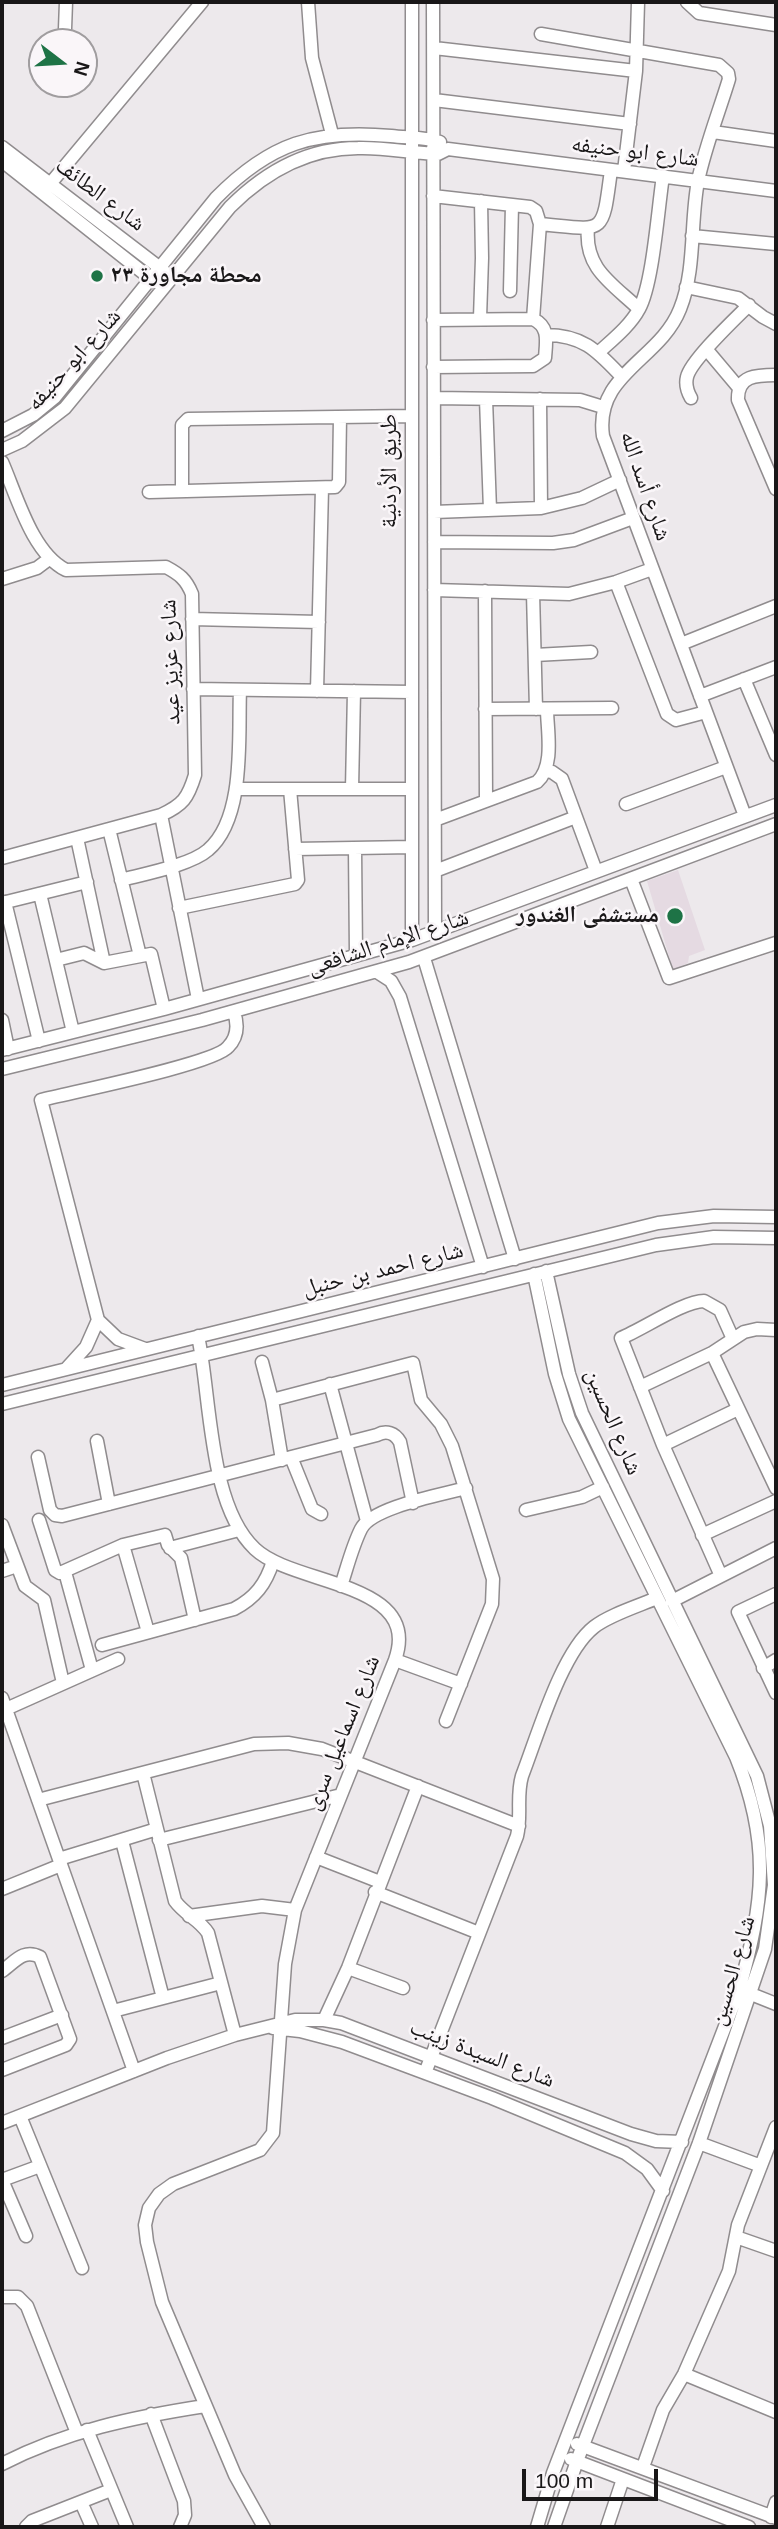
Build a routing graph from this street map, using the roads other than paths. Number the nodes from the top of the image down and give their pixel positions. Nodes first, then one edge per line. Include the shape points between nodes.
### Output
1 (66, 2) edge
2 (202, 2) edge
3 (308, 2) edge
4 (412, 2) edge
5 (433, 2) edge
6 (638, 2) edge
7 (687, 2) edge
8 (776, 25) edge
9 (65, 28) edge
10 (541, 34) dead end
11 (434, 48) junction
12 (636, 51) junction
13 (636, 71) junction
14 (434, 100) junction
15 (629, 124) junction
16 (713, 132) junction
17 (332, 134) junction
18 (411, 138) junction
19 (433, 140) junction
20 (776, 141) edge
21 (2, 147) edge
22 (448, 149) junction
23 (411, 152) junction
24 (433, 154) junction
25 (2, 161) edge
26 (617, 170) junction
27 (663, 176) junction
28 (698, 181) junction
29 (50, 184) junction
30 (776, 191) edge
31 (433, 196) junction
32 (481, 201) junction
33 (512, 205) junction
34 (540, 224) junction
35 (588, 229) junction
36 (692, 236) junction
37 (776, 244) edge
38 (160, 267) junction
39 (173, 277) junction
40 (151, 279) junction
41 (687, 287) junction
42 (163, 289) junction
43 (510, 291) dead end
44 (749, 305) junction
45 (639, 309) junction
46 (480, 318) junction
47 (533, 319) junction
48 (433, 320) junction
49 (776, 324) edge
50 (546, 335) junction
51 (707, 350) junction
52 (598, 353) junction
53 (433, 367) junction
54 (776, 375) edge
55 (622, 377) junction
56 (739, 388) junction
57 (433, 398) junction
58 (691, 398) dead end
59 (486, 399) junction
60 (540, 400) junction
61 (603, 407) junction
62 (411, 416) junction
63 (340, 417) junction
64 (2, 431) edge
65 (2, 450) edge
66 (2, 462) edge
67 (620, 480) junction
68 (322, 488) junction
69 (776, 489) edge
70 (182, 491) junction
71 (149, 492) dead end
72 (541, 508) junction
73 (490, 510) junction
74 (434, 512) junction
75 (633, 518) junction
76 (434, 542) junction
77 (49, 559) junction
78 (652, 569) junction
79 (2, 579) edge
80 (616, 582) junction
81 (434, 590) junction
82 (485, 591) junction
83 (533, 593) junction
84 (776, 606) edge
85 (192, 619) junction
86 (319, 622) junction
87 (681, 645) junction
88 (591, 652) dead end
89 (535, 655) junction
90 (776, 667) edge
91 (744, 679) junction
92 (194, 689) junction
93 (240, 690) junction
94 (317, 691) junction
95 (355, 691) junction
96 (412, 692) junction
97 (700, 696) junction
98 (612, 708) dead end
99 (485, 709) junction
100 (542, 709) junction
101 (706, 712) junction
102 (776, 755) edge
103 (726, 767) junction
104 (546, 771) junction
105 (236, 789) junction
106 (290, 789) junction
107 (352, 789) junction
108 (412, 789) junction
109 (486, 801) junction
110 (626, 804) dead end
111 (776, 807) edge
112 (161, 815) junction
113 (744, 816) junction
114 (576, 817) junction
115 (435, 820) junction
116 (776, 824) edge
117 (109, 829) junction
118 (78, 838) junction
119 (412, 847) junction
120 (355, 848) junction
121 (295, 849) junction
122 (2, 858) edge
123 (171, 867) junction
124 (596, 871) junction
125 (435, 872) junction
126 (631, 879) junction
127 (121, 880) junction
128 (87, 882) junction
129 (40, 894) junction
130 (4, 902) edge
131 (179, 908) junction
132 (435, 932) junction
133 (412, 940) junction
134 (776, 943) edge
135 (139, 956) junction
136 (356, 956) junction
137 (424, 958) junction
138 (56, 960) junction
139 (104, 963) junction
140 (377, 972) junction
141 (198, 999) junction
142 (164, 1009) junction
143 (234, 1012) junction
144 (2, 1020) edge
145 (73, 1032) junction
146 (57, 1036) junction
147 (39, 1041) junction
148 (5, 1050) edge
149 (61, 1054) junction
150 (2, 1069) edge
151 (714, 1216) junction
152 (776, 1217) edge
153 (714, 1237) junction
154 (776, 1238) edge
155 (515, 1259) junction
156 (483, 1267) junction
157 (540, 1273) junction
158 (98, 1320) junction
159 (776, 1330) edge
160 (198, 1336) junction
161 (733, 1339) junction
162 (145, 1349) junction
163 (712, 1353) junction
164 (202, 1355) junction
165 (262, 1362) dead end
166 (66, 1369) junction
167 (330, 1384) junction
168 (2, 1385) edge
169 (640, 1387) junction
170 (272, 1400) junction
171 (2, 1404) edge
172 (738, 1409) junction
173 (587, 1426) junction
174 (575, 1433) junction
175 (97, 1441) dead end
176 (345, 1444) junction
177 (663, 1445) junction
178 (38, 1457) dead end
179 (287, 1459) junction
180 (220, 1476) junction
181 (603, 1487) junction
182 (466, 1488) junction
183 (776, 1488) edge
184 (776, 1501) edge
185 (413, 1503) junction
186 (109, 1504) junction
187 (526, 1510) dead end
188 (321, 1514) dead end
189 (39, 1520) dead end
190 (367, 1521) junction
191 (2, 1525) edge
192 (239, 1530) junction
193 (702, 1535) junction
194 (122, 1545) junction
195 (170, 1548) junction
196 (776, 1548) edge
197 (274, 1561) junction
198 (17, 1566) junction
199 (2, 1571) edge
200 (65, 1572) junction
201 (721, 1576) junction
202 (341, 1586) junction
203 (776, 1594) edge
204 (657, 1598) junction
205 (672, 1601) junction
206 (195, 1620) junction
207 (148, 1632) junction
208 (102, 1645) dead end
209 (118, 1659) dead end
210 (395, 1660) junction
211 (776, 1660) edge
212 (763, 1668) junction
213 (92, 1670) junction
214 (63, 1684) junction
215 (461, 1684) junction
216 (776, 1693) edge
217 (4, 1703) edge
218 (446, 1721) dead end
219 (741, 1754) junction
220 (355, 1761) junction
221 (143, 1773) junction
222 (418, 1786) junction
223 (341, 1795) junction
224 (38, 1800) junction
225 (519, 1826) junction
226 (158, 1835) junction
227 (122, 1841) junction
228 (774, 1843) edge
229 (316, 1857) junction
230 (60, 1862) junction
231 (377, 1887) junction
232 (2, 1889) edge
233 (295, 1910) junction
234 (188, 1916) junction
235 (479, 1933) junction
236 (2, 1952) edge
237 (348, 1968) junction
238 (4, 1970) edge
239 (221, 1983) junction
240 (403, 1989) dead end
241 (745, 1992) junction
242 (163, 1998) junction
243 (776, 2004) edge
244 (113, 2011) junction
245 (62, 2015) junction
246 (324, 2020) junction
247 (280, 2026) junction
248 (235, 2035) junction
249 (2, 2038) edge
250 (431, 2057) junction
251 (2, 2070) edge
252 (134, 2071) junction
253 (425, 2073) junction
254 (2, 2077) edge
255 (20, 2116) junction
256 (2, 2123) edge
257 (776, 2127) edge
258 (682, 2142) junction
259 (699, 2143) junction
260 (40, 2165) junction
261 (761, 2166) junction
262 (2, 2180) edge
263 (663, 2191) junction
264 (26, 2236) dead end
265 (736, 2237) junction
266 (776, 2251) edge
267 (82, 2268) dead end
268 (2, 2297) edge
269 (684, 2374) junction
270 (205, 2406) junction
271 (776, 2412) edge
272 (151, 2414) junction
273 (82, 2431) junction
274 (567, 2440) junction
275 (583, 2446) junction
276 (561, 2455) junction
277 (577, 2461) junction
278 (2, 2464) edge
279 (643, 2467) junction
280 (623, 2479) junction
281 (111, 2490) junction
282 (81, 2501) junction
283 (776, 2502) edge
284 (774, 2517) edge
285 (31, 2525) edge
286 (741, 2526) edge
287 (92, 2527) edge
288 (127, 2527) edge
289 (180, 2527) edge
290 (264, 2527) edge
291 (537, 2527) edge
292 (554, 2527) edge
293 (607, 2527) edge

1 - 9 street
2 - 29 street
3 - 17 street via 312,58
4 - 18 street, طريق الأردنية
5 - 11 street, طريق الأردنية
6 - 12 street
7 - 8 street via 699,13
10 - 12 street
11 - 13 street
11 - 14 street, طريق الأردنية
12 - 13 street
12 - 16 street, شارع أسد الله via 725,68 729,79
13 - 15 street
14 - 15 street
14 - 19 street, طريق الأردنية
15 - 26 street
16 - 20 street
16 - 28 street, شارع أسد الله
17 - 18 street, شارع ابو حنيفه
17 - 38 street, شارع ابو حنيفه via 280,149 256,162 216,198
18 - 19 street, شارع ابو حنيفه
18 - 23 street, طريق الأردنية
19 - 22 street, شارع ابو حنيفه
19 - 24 street, طريق الأردنية
21 - 29 street, شارع الطائف
22 - 24 street, شارع ابو حنيفه
22 - 26 street, شارع ابو حنيفه
23 - 24 street, شارع ابو حنيفه
23 - 39 street, شارع ابو حنيفه via 334,149 288,163 247,190
23 - 62 street, طريق الأردنية
24 - 31 street, طريق الأردنية
25 - 40 street, شارع الطائف
26 - 27 street, شارع ابو حنيفه
26 - 35 street via 605,214 599,224
27 - 28 street, شارع ابو حنيفه
27 - 45 street via 648,281
28 - 30 street, شارع ابو حنيفه
28 - 36 street, شارع أسد الله
29 - 38 street, شارع الطائف
31 - 32 street
31 - 48 street, طريق الأردنية
32 - 33 street
32 - 46 street
33 - 34 street via 536,211
33 - 43 street
34 - 35 street
34 - 47 street
35 - 45 street via 591,260
36 - 37 street
36 - 41 street, شارع أسد الله
38 - 39 street, شارع الطائف
38 - 40 street, شارع ابو حنيفه
39 - 42 street, شارع ابو حنيفه
40 - 42 street, شارع الطائف
40 - 64 street, شارع ابو حنيفه via 55,397
41 - 44 street
41 - 55 street, شارع أسد الله via 669,330
42 - 65 street, شارع ابو حنيفه via 65,408 22,441
44 - 49 street
44 - 51 street
45 - 52 street
46 - 47 street
46 - 48 street
47 - 50 street
48 - 53 street, طريق الأردنية
50 - 52 street via 574,338
50 - 53 street via 545,358 533,366
51 - 56 street
51 - 58 street via 688,373
52 - 55 street
53 - 57 street, طريق الأردنية
54 - 56 street via 750,377
55 - 61 street, شارع أسد الله
56 - 69 street via 738,400
57 - 59 street
57 - 74 street, طريق الأردنية
59 - 60 street
59 - 73 street
60 - 61 street via 580,400
60 - 72 street
61 - 67 street, شارع أسد الله via 603,436
62 - 63 street
62 - 96 street, طريق الأردنية
63 - 68 street via 339,482
63 - 70 street via 185,420
66 - 77 street
67 - 72 street via 582,498
67 - 75 street, شارع أسد الله
68 - 70 street
68 - 86 street
70 - 71 street
72 - 73 street
73 - 74 street
74 - 76 street, طريق الأردنية
75 - 76 street via 574,540
75 - 78 street, شارع أسد الله
76 - 81 street, طريق الأردنية
77 - 79 street via 37,568
77 - 85 street, شارع عزيز عيد via 66,570 166,567 188,583
78 - 80 street
78 - 87 street, شارع أسد الله
80 - 83 street via 569,594
80 - 101 street via 667,714 676,720
81 - 82 street
81 - 115 street, طريق الأردنية
82 - 83 street
82 - 99 street
83 - 89 street
84 - 87 street
85 - 86 street
85 - 92 street, شارع عزيز عيد
86 - 94 street
87 - 97 street, شارع أسد الله
88 - 89 street
89 - 100 street
90 - 91 street
91 - 97 street
91 - 102 street
92 - 93 street
92 - 112 street, شارع عزيز عيد via 195,775 190,793 178,807
93 - 94 street
93 - 105 street
94 - 95 street
95 - 96 street
95 - 107 street
96 - 108 street, طريق الأردنية
97 - 101 street, شارع أسد الله
98 - 100 street
99 - 100 street
99 - 109 street
100 - 104 street
101 - 103 street, شارع أسد الله
103 - 110 street
103 - 113 street, شارع أسد الله
104 - 109 street via 537,782
104 - 114 street via 562,779
105 - 106 street
105 - 123 street via 226,822 208,851
106 - 107 street
106 - 121 street
107 - 108 street
108 - 119 street, طريق الأردنية
109 - 115 street
111 - 113 street, شارع الإمام الشافعى
112 - 117 street, شارع عزيز عيد
112 - 123 street
113 - 124 street, شارع الإمام الشافعى
114 - 124 street
114 - 125 street
115 - 125 street, طريق الأردنية
116 - 126 street, شارع الإمام الشافعى
117 - 118 street, شارع عزيز عيد
117 - 127 street
118 - 122 street, شارع عزيز عيد
118 - 128 street
119 - 120 street
119 - 133 street, طريق الأردنية
120 - 121 street
120 - 136 street
121 - 131 street via 295,884
123 - 127 street
123 - 131 street
124 - 132 street, شارع الإمام الشافعى
125 - 132 street, طريق الأردنية
126 - 134 street via 669,978
126 - 137 street, شارع الإمام الشافعى
127 - 135 street
128 - 129 street
128 - 139 street
129 - 130 street
129 - 138 street
130 - 147 street
131 - 141 street
132 - 133 street, شارع الإمام الشافعى
133 - 136 street, شارع الإمام الشافعى
135 - 139 street
135 - 142 street via 153,956
136 - 141 street, شارع الإمام الشافعى
137 - 140 street, شارع الإمام الشافعى
137 - 155 street
138 - 139 street via 84,953
138 - 145 street
140 - 143 street, شارع الإمام الشافعى
140 - 156 street via 391,981 400,997
141 - 142 street, شارع الإمام الشافعى
142 - 145 street, شارع الإمام الشافعى
143 - 149 street, شارع الإمام الشافعى
143 - 158 street via 237,1033 227,1049 195,1062 41,1100
144 - 148 street
145 - 146 street, شارع الإمام الشافعى
146 - 147 street, شارع الإمام الشافعى
146 - 149 street
147 - 148 street, شارع الإمام الشافعى
149 - 150 street, شارع الإمام الشافعى
151 - 152 street, شارع احمد بن حنبل
151 - 153 street
151 - 155 street, شارع احمد بن حنبل via 658,1223
153 - 154 street, شارع احمد بن حنبل
153 - 157 street, شارع احمد بن حنبل via 656,1245
155 - 156 street, شارع احمد بن حنبل
156 - 160 street, شارع احمد بن حنبل
157 - 164 street, شارع احمد بن حنبل
157 - 173 street, شارع الحسين
157 - 174 street, شارع الحسين via 555,1374
158 - 162 street via 118,1339
158 - 166 street via 86,1347
159 - 161 street via 757,1329
160 - 162 street, شارع احمد بن حنبل
160 - 164 street, شارع اسماعيل سرى
161 - 163 street
161 - 169 street via 713,1304 686,1304 621,1338
162 - 166 street, شارع احمد بن حنبل
163 - 169 street
163 - 172 street
164 - 171 street, شارع احمد بن حنبل
164 - 180 street, شارع اسماعيل سرى via 207,1416
165 - 170 street
166 - 168 street, شارع احمد بن حنبل
167 - 170 street
167 - 176 street
167 - 182 street via 413,1363 421,1400 447,1434
169 - 177 street
170 - 179 street
172 - 177 street
172 - 183 street
173 - 174 street
173 - 205 street, شارع الحسين
174 - 181 street, شارع الحسين
175 - 186 street
176 - 179 street
176 - 185 street via 382,1432 397,1436
176 - 190 street
177 - 193 street
178 - 186 street via 49,1507 55,1515
179 - 180 street
179 - 188 street via 312,1508
180 - 186 street
180 - 192 street, شارع اسماعيل سرى
181 - 187 street via 582,1497
181 - 204 street, شارع الحسين
182 - 185 street
182 - 215 street via 494,1592
184 - 193 street
185 - 190 street
189 - 200 street via 55,1570
190 - 202 street
191 - 198 street
192 - 195 street
192 - 197 street, شارع اسماعيل سرى via 254,1548
193 - 201 street
194 - 195 street via 165,1535
194 - 200 street
194 - 207 street
195 - 206 street via 181,1558
196 - 201 street
197 - 202 street, شارع اسماعيل سرى
197 - 206 street via 261,1589 249,1601
198 - 199 street
198 - 214 street via 26,1587 44,1600
200 - 213 street
201 - 205 street
202 - 210 street, شارع اسماعيل سرى via 388,1609 400,1633
203 - 212 street via 738,1612
204 - 219 street, شارع الحسين
204 - 225 street via 596,1626 565,1664 518,1790
205 - 219 street, شارع الحسين
206 - 207 street
207 - 208 street
209 - 213 street
210 - 215 street
210 - 220 street, شارع اسماعيل سرى
211 - 212 street
212 - 216 street
213 - 214 street
214 - 217 street
215 - 218 street
217 - 224 street
219 - 228 street, شارع الحسين via 765,1801
219 - 241 street, شارع الحسين via 761,1861
220 - 221 street via 288,1743 254,1744
220 - 222 street
220 - 223 street, شارع اسماعيل سرى
221 - 224 street
221 - 226 street
222 - 225 street
222 - 231 street
223 - 226 street
223 - 229 street, شارع اسماعيل سرى
224 - 230 street
225 - 235 street
226 - 227 street
226 - 234 street via 175,1901
227 - 230 street
227 - 242 street
228 - 241 street, شارع الحسين via 774,1885 765,1950
229 - 231 street
229 - 233 street, شارع اسماعيل سرى
230 - 232 street
230 - 244 street
231 - 235 street
231 - 237 street
233 - 234 street via 262,1906
233 - 247 street, شارع اسماعيل سرى
234 - 239 street via 208,1933
235 - 250 street
236 - 238 street
237 - 240 street
237 - 246 street
238 - 245 street via 18,1957 40,1956
239 - 242 street
239 - 248 street
241 - 243 street
241 - 258 street, شارع الحسين
241 - 259 street, شارع الحسين
242 - 244 street
244 - 252 street
245 - 249 street
245 - 251 street via 68,2044
246 - 247 street, شارع السيدة زينب via 295,2020
246 - 250 street, شارع السيدة زينب
247 - 248 street, شارع السيدة زينب
247 - 253 street, شارع السيدة زينب via 342,2042
247 - 270 street, شارع اسماعيل سرى via 275,2122 268,2143 250,2155 173,2184 149,2208 145,2225 162,2302
248 - 252 street, شارع السيدة زينب
250 - 253 street
250 - 258 street, شارع السيدة زينب via 631,2134
251 - 254 street
252 - 255 street, شارع السيدة زينب
253 - 263 street, شارع السيدة زينب via 625,2153 647,2169
255 - 256 street, شارع السيدة زينب
255 - 260 street
257 - 261 street
258 - 263 street, شارع الحسين
259 - 261 street
259 - 275 street, شارع الحسين
260 - 262 street
260 - 267 street
261 - 265 street
262 - 264 street
263 - 274 street, شارع الحسين
265 - 266 street
265 - 269 street via 729,2271
268 - 273 street via 18,2297 27,2306
269 - 271 street
269 - 279 street via 663,2410
270 - 272 street
270 - 290 street
272 - 273 street
272 - 289 street via 184,2501
273 - 278 street
273 - 281 street
274 - 275 street
274 - 276 street, شارع الحسين
275 - 277 street, شارع الحسين
275 - 279 street
276 - 277 street
276 - 291 street, شارع الحسين
277 - 280 street
277 - 292 street, شارع الحسين
279 - 284 street
280 - 286 street
280 - 293 street
281 - 282 street
281 - 288 street
282 - 285 street
282 - 287 street
283 - 284 street

